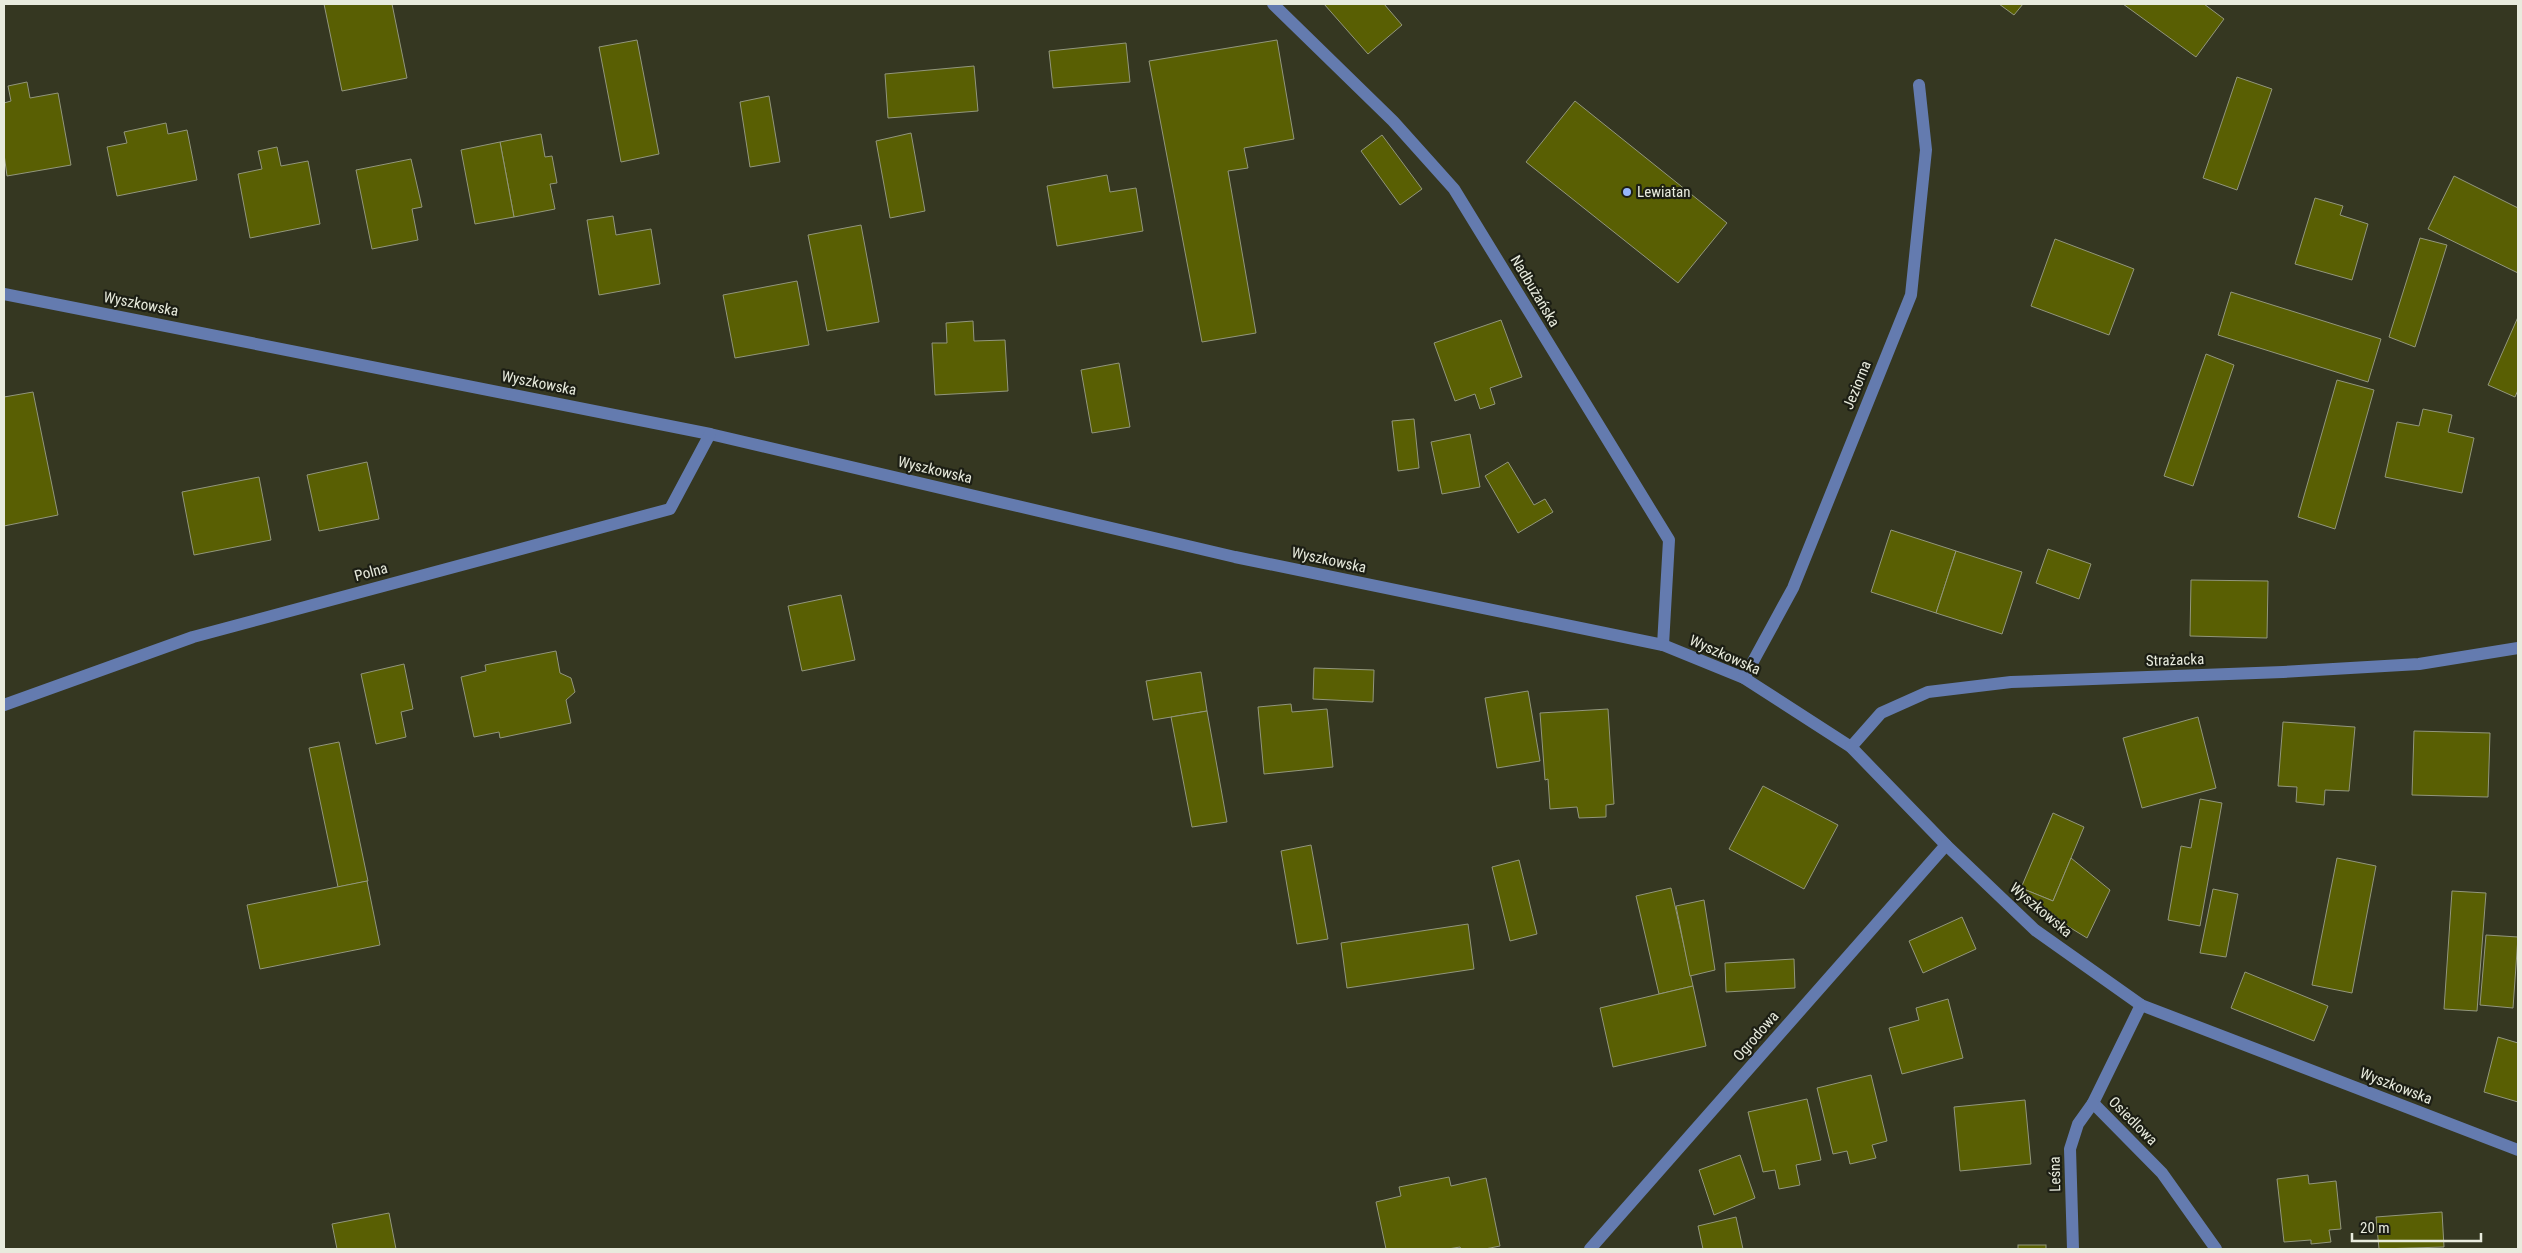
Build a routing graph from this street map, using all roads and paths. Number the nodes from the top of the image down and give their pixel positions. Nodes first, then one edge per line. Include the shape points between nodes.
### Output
1 (1273, 4) edge
2 (1919, 85) dead end
3 (4, 294) edge
4 (710, 434) junction
5 (1663, 645) junction
6 (2518, 648) edge
7 (1744, 678) junction
8 (4, 705) edge
9 (1851, 747) junction
10 (1946, 845) junction
11 (2141, 1005) junction
12 (2093, 1103) junction
13 (2518, 1150) edge
14 (1590, 1249) edge
15 (2073, 1249) edge
16 (2216, 1249) edge

1 - 5 street, Nadbużańska via 1393,121 1454,189 1669,540
2 - 7 street, Jeziorna via 1926,150 1911,295 1793,588
3 - 4 street, Wyszkowska
4 - 5 street, Wyszkowska via 1235,557
4 - 8 street, Polna via 670,509 192,637
5 - 7 street, Wyszkowska
6 - 9 street, Strażacka via 2419,664 2011,682 1928,692 1881,713
7 - 9 street, Wyszkowska
9 - 10 street, Wyszkowska
10 - 11 street, Wyszkowska via 2035,930
10 - 14 street, Ogrodowa
11 - 12 street, Osiedlowa
11 - 13 street, Wyszkowska
12 - 15 street, Leśna via 2078,1124 2070,1149
12 - 16 street, Osiedlowa via 2162,1173

